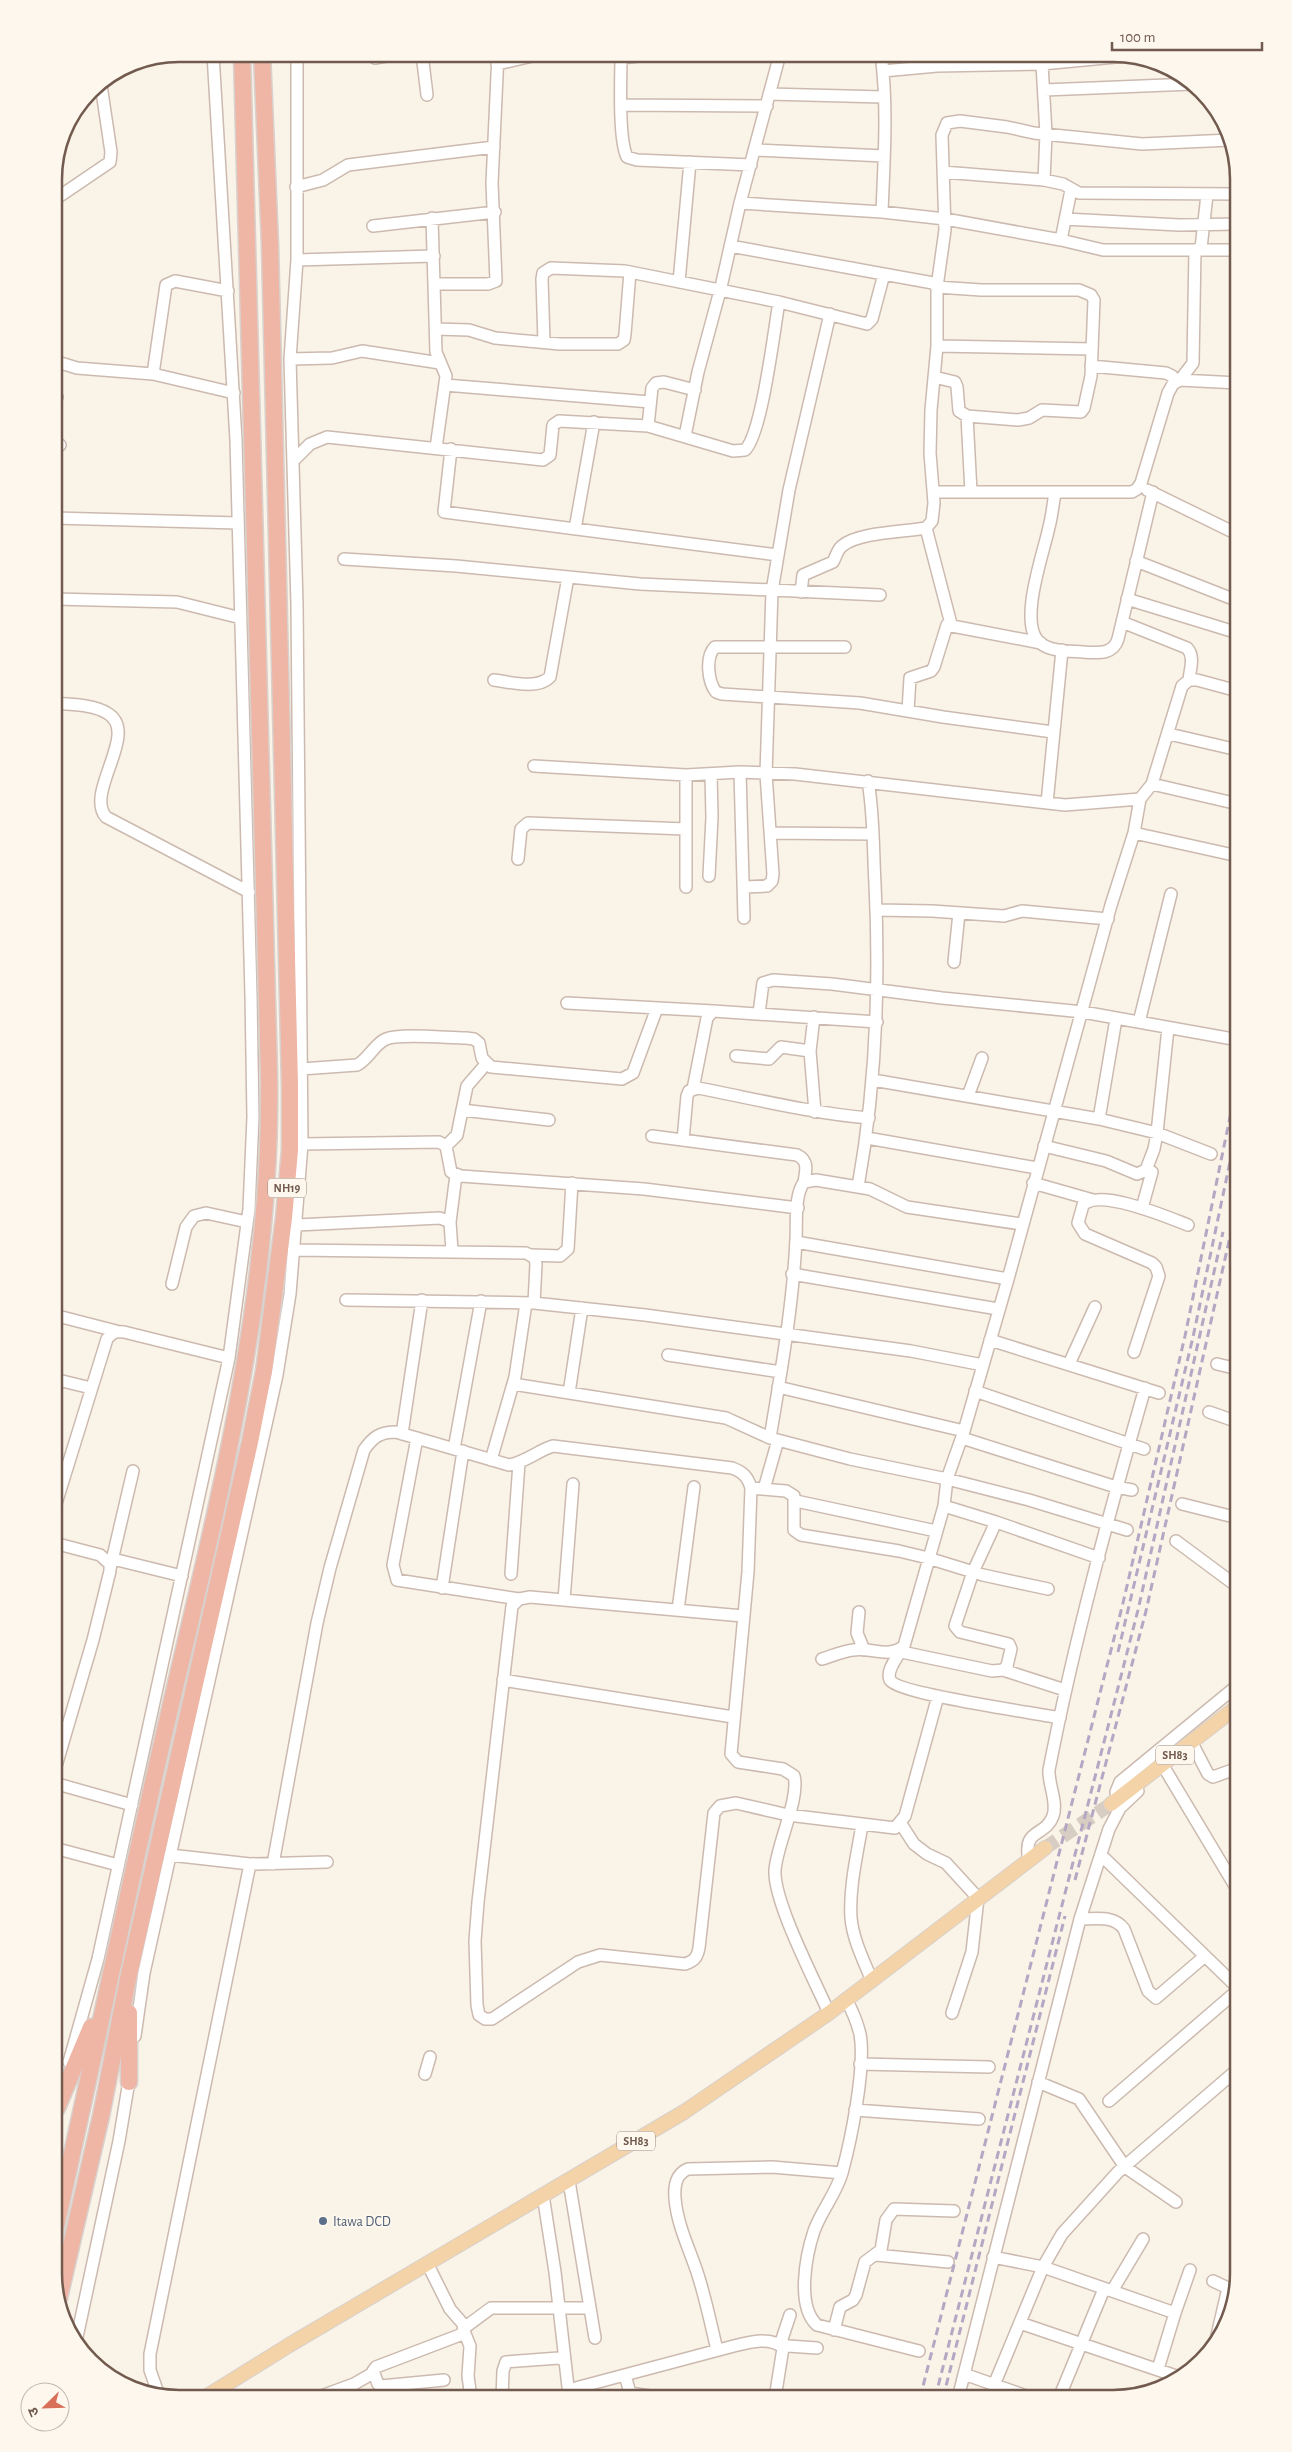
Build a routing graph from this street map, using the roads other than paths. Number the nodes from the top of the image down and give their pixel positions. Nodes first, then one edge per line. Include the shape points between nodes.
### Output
1 (214, 62) edge
2 (242, 62) edge
3 (262, 62) edge
4 (297, 62) edge
5 (423, 62) edge
6 (498, 62) edge
7 (621, 62) edge
8 (778, 63) edge
9 (882, 63) edge
10 (1053, 63) edge
11 (1042, 64) junction
12 (883, 71) junction
13 (1181, 84) edge
14 (1044, 90) junction
15 (101, 93) edge
16 (427, 94) dead end
17 (770, 94) junction
18 (883, 97) junction
19 (621, 105) junction
20 (767, 106) junction
21 (1046, 134) junction
22 (1223, 140) edge
23 (494, 147) junction
24 (756, 150) junction
25 (884, 156) junction
26 (690, 162) junction
27 (751, 165) junction
28 (943, 172) junction
29 (1044, 180) junction
30 (296, 187) junction
31 (1071, 190) junction
32 (63, 194) edge
33 (1207, 194) junction
34 (1230, 194) edge
35 (740, 204) junction
36 (495, 212) junction
37 (882, 212) junction
38 (432, 218) junction
39 (944, 219) junction
40 (1065, 219) junction
41 (1204, 224) junction
42 (1230, 224) edge
43 (373, 226) dead end
44 (1061, 240) junction
45 (730, 246) junction
46 (1195, 250) junction
47 (1230, 250) edge
48 (434, 256) junction
49 (296, 260) junction
50 (630, 272) junction
51 (884, 274) junction
52 (680, 282) junction
53 (435, 284) junction
54 (937, 287) junction
55 (228, 291) junction
56 (720, 291) junction
57 (779, 302) junction
58 (830, 314) junction
59 (436, 329) junction
60 (544, 342) junction
61 (937, 346) junction
62 (1092, 349) junction
63 (290, 359) junction
64 (440, 363) junction
65 (63, 364) edge
66 (1091, 366) junction
67 (153, 374) junction
68 (934, 377) junction
69 (1178, 380) junction
70 (1230, 383) edge
71 (445, 385) junction
72 (695, 390) junction
73 (234, 393) junction
74 (650, 402) junction
75 (967, 416) junction
76 (594, 422) junction
77 (648, 426) junction
78 (685, 436) junction
79 (436, 448) junction
80 (451, 450) junction
81 (293, 461) junction
82 (1137, 489) junction
83 (934, 492) junction
84 (972, 492) junction
85 (1152, 492) junction
86 (1054, 493) junction
87 (63, 518) edge
88 (238, 523) junction
89 (926, 528) junction
90 (575, 529) junction
91 (1230, 531) edge
92 (778, 555) junction
93 (344, 559) dead end
94 (1136, 561) junction
95 (568, 577) junction
96 (772, 591) junction
97 (801, 592) junction
98 (880, 595) dead end
99 (1230, 598) edge
100 (63, 599) edge
101 (1127, 599) junction
102 (241, 618) junction
103 (1122, 622) junction
104 (951, 624) junction
105 (1230, 631) edge
106 (1041, 643) junction
107 (845, 646) dead end
108 (768, 648) junction
109 (1062, 650) junction
110 (494, 680) dead end
111 (1189, 680) junction
112 (1230, 688) edge
113 (767, 696) junction
114 (63, 704) edge
115 (908, 711) junction
116 (1054, 732) junction
117 (1169, 734) junction
118 (1230, 748) edge
119 (534, 766) dead end
120 (740, 772) junction
121 (711, 774) junction
122 (766, 774) junction
123 (686, 775) junction
124 (868, 782) junction
125 (1152, 784) junction
126 (1140, 799) junction
127 (1230, 802) edge
128 (1047, 803) junction
129 (686, 830) junction
130 (770, 833) junction
131 (1134, 833) junction
132 (873, 834) junction
133 (1230, 854) edge
134 (518, 859) dead end
135 (709, 876) dead end
136 (686, 886) dead end
137 (744, 887) junction
138 (249, 892) junction
139 (1171, 894) dead end
140 (876, 910) junction
141 (959, 914) junction
142 (744, 918) dead end
143 (1108, 919) junction
144 (954, 962) dead end
145 (877, 990) junction
146 (567, 1003) dead end
147 (657, 1008) junction
148 (713, 1011) junction
149 (1083, 1012) junction
150 (759, 1013) junction
151 (814, 1017) junction
152 (1116, 1019) junction
153 (877, 1022) junction
154 (1139, 1022) junction
155 (1168, 1028) junction
156 (1230, 1038) edge
157 (810, 1051) junction
158 (736, 1056) dead end
159 (982, 1058) dead end
160 (486, 1064) junction
161 (301, 1069) junction
162 (874, 1080) junction
163 (693, 1089) junction
164 (968, 1096) junction
165 (462, 1110) junction
166 (815, 1112) junction
167 (1053, 1112) junction
168 (869, 1118) junction
169 (1099, 1119) junction
170 (549, 1120) dead end
171 (1157, 1134) junction
172 (652, 1136) dead end
173 (867, 1138) junction
174 (683, 1140) junction
175 (302, 1144) junction
176 (446, 1146) junction
177 (1044, 1146) junction
178 (1211, 1154) dead end
179 (1037, 1168) junction
180 (1152, 1172) dead end
181 (456, 1175) junction
182 (804, 1182) junction
183 (572, 1183) junction
184 (1033, 1183) junction
185 (858, 1187) junction
186 (1093, 1200) junction
187 (798, 1208) junction
188 (1142, 1208) junction
189 (247, 1222) junction
190 (450, 1222) junction
191 (1021, 1224) junction
192 (297, 1225) junction
193 (1188, 1225) dead end
194 (796, 1242) junction
195 (295, 1250) junction
196 (452, 1251) junction
197 (530, 1255) junction
198 (792, 1274) junction
199 (1008, 1279) junction
200 (172, 1284) dead end
201 (346, 1300) dead end
202 (422, 1300) junction
203 (481, 1301) junction
204 (530, 1303) junction
205 (1095, 1307) dead end
206 (582, 1308) junction
207 (998, 1309) junction
208 (63, 1317) edge
209 (116, 1331) junction
210 (785, 1335) junction
211 (990, 1340) junction
212 (1134, 1352) dead end
213 (668, 1355) dead end
214 (229, 1358) junction
215 (1069, 1364) junction
216 (1217, 1364) dead end
217 (983, 1365) junction
218 (1230, 1367) edge
219 (781, 1372) junction
220 (63, 1381) edge
221 (513, 1384) junction
222 (778, 1387) junction
223 (92, 1388) junction
224 (1145, 1388) junction
225 (975, 1391) junction
226 (569, 1393) junction
227 (1159, 1393) dead end
228 (1210, 1412) dead end
229 (1230, 1419) edge
230 (402, 1434) junction
231 (963, 1434) junction
232 (417, 1438) junction
233 (774, 1438) junction
234 (1129, 1444) junction
235 (1144, 1449) dead end
236 (458, 1450) junction
237 (491, 1460) junction
238 (519, 1463) junction
239 (133, 1471) dead end
240 (948, 1479) junction
241 (63, 1481) edge
242 (573, 1484) dead end
243 (694, 1487) dead end
244 (1116, 1487) junction
245 (751, 1488) junction
246 (764, 1489) junction
247 (1132, 1490) dead end
248 (796, 1501) junction
249 (1182, 1504) dead end
250 (944, 1506) junction
251 (1230, 1516) edge
252 (996, 1522) junction
253 (1106, 1525) junction
254 (1127, 1530) dead end
255 (936, 1532) junction
256 (1176, 1541) dead end
257 (63, 1545) edge
258 (928, 1558) junction
259 (1099, 1558) junction
260 (111, 1565) junction
261 (973, 1572) junction
262 (511, 1574) dead end
263 (182, 1576) junction
264 (1230, 1581) edge
265 (442, 1588) junction
266 (1048, 1589) dead end
267 (519, 1600) junction
268 (564, 1600) junction
269 (678, 1610) junction
270 (859, 1612) dead end
271 (743, 1616) junction
272 (864, 1650) junction
273 (899, 1652) junction
274 (822, 1659) dead end
275 (1003, 1670) junction
276 (503, 1680) junction
277 (1065, 1690) junction
278 (1230, 1692) edge
279 (938, 1696) junction
280 (1230, 1712) edge
281 (733, 1717) junction
282 (1060, 1718) junction
283 (1230, 1719) edge
284 (63, 1742) edge
285 (1194, 1747) junction
286 (1165, 1769) junction
287 (1230, 1771) edge
288 (63, 1786) edge
289 (1114, 1801) joint
290 (132, 1806) junction
291 (788, 1815) junction
292 (901, 1824) junction
293 (862, 1825) junction
294 (1045, 1848) tunnel mouth
295 (63, 1850) edge
296 (170, 1855) junction
297 (1101, 1855) junction
298 (1029, 1860) junction
299 (327, 1862) dead end
300 (250, 1864) junction
301 (273, 1864) junction
302 (118, 1865) junction
303 (1230, 1878) edge
304 (978, 1898) junction
305 (1080, 1919) junction
306 (1205, 1956) junction
307 (128, 1979) junction
308 (872, 1980) junction
309 (1230, 1981) edge
310 (106, 1992) junction
311 (1230, 1996) edge
312 (846, 1999) junction
313 (829, 2013) junction
314 (952, 2013) dead end
315 (430, 2057) dead end
316 (860, 2064) junction
317 (989, 2067) dead end
318 (425, 2074) dead end
319 (1230, 2076) edge
320 (130, 2082) junction
321 (1038, 2082) junction
322 (63, 2086) edge
323 (63, 2096) edge
324 (1109, 2101) dead end
325 (855, 2110) junction
326 (979, 2119) dead end
327 (1125, 2166) junction
328 (842, 2173) junction
329 (569, 2181) junction
330 (63, 2193) edge
331 (543, 2195) junction
332 (1176, 2202) dead end
333 (954, 2211) dead end
334 (1143, 2239) dead end
335 (876, 2255) junction
336 (993, 2257) junction
337 (948, 2262) dead end
338 (427, 2263) junction
339 (1043, 2267) junction
340 (1190, 2270) dead end
341 (63, 2281) edge
342 (1213, 2281) dead end
343 (1108, 2290) junction
344 (559, 2308) junction
345 (590, 2308) junction
346 (1175, 2313) junction
347 (790, 2315) dead end
348 (1222, 2315) edge
349 (1020, 2323) junction
350 (464, 2329) junction
351 (834, 2330) junction
352 (78, 2331) edge
353 (595, 2338) dead end
354 (1082, 2344) junction
355 (783, 2348) junction
356 (817, 2348) dead end
357 (717, 2350) junction
358 (918, 2351) dead end
359 (564, 2362) junction
360 (1158, 2369) junction
361 (374, 2374) junction
362 (964, 2374) junction
363 (1171, 2374) edge
364 (626, 2375) junction
365 (444, 2380) dead end
366 (994, 2385) junction
367 (156, 2387) edge
368 (219, 2389) edge
369 (341, 2389) edge
370 (470, 2389) edge
371 (502, 2389) edge
372 (568, 2389) edge
373 (583, 2389) edge
374 (629, 2389) edge
375 (776, 2390) edge
376 (960, 2390) edge
377 (1008, 2390) edge
378 (1062, 2390) edge

1 - 55 street
2 - 310 highway, NH19 via 268,1045 268,1187 256,1289 234,1424
3 - 307 highway, NH19 via 270,245 290,1150 276,1288 255,1416
4 - 30 street
5 - 16 street
6 - 23 street
7 - 19 street
8 - 17 street
9 - 12 street
10 - 11 street
11 - 12 street via 937,66
11 - 14 street
12 - 18 street
13 - 14 street
14 - 21 street
15 - 32 street via 110,162
17 - 18 street
17 - 20 street
18 - 25 street
19 - 20 street
19 - 26 street via 628,156 637,160
20 - 24 street
21 - 22 street via 1142,144
21 - 28 street via 952,121 943,129
21 - 29 street
23 - 30 street via 348,165 323,180
23 - 36 street via 492,183
24 - 25 street
24 - 27 street
25 - 37 street
26 - 27 street
26 - 52 street
27 - 35 street
28 - 29 street
28 - 39 street
29 - 31 street via 1063,184
30 - 49 street
31 - 33 street via 1079,194
31 - 40 street
33 - 34 street
33 - 41 street
35 - 37 street
35 - 45 street
36 - 38 street
36 - 53 street via 496,281 488,284
37 - 39 street
38 - 43 street
38 - 48 street
39 - 44 street
39 - 54 street
40 - 41 street
40 - 44 street
41 - 42 street
41 - 46 street via 1201,248
44 - 46 street via 1103,250
45 - 51 street
45 - 56 street
46 - 47 street
46 - 69 street via 1193,363
48 - 49 street
48 - 53 street
49 - 63 street
50 - 52 street
50 - 60 street via 624,340 618,344
50 - 60 street via 583,268 546,270 542,279
51 - 54 street via 933,283
51 - 58 street via 871,322 862,323
52 - 56 street
53 - 59 street
54 - 61 street
54 - 62 street via 1088,292 1094,300
55 - 67 street via 175,281 166,285
55 - 73 street
56 - 57 street
56 - 72 street
57 - 58 street
57 - 78 street via 758,419 749,446 745,450 733,451
58 - 92 street via 789,490
59 - 60 street via 469,330 495,338
59 - 64 street via 436,352
61 - 62 street
61 - 68 street
62 - 66 street
63 - 64 street via 332,358 362,352
63 - 81 street
64 - 71 street via 446,376
65 - 67 street
66 - 69 street via 1166,373
66 - 75 street via 1081,412 1042,410 1018,420
67 - 73 street
68 - 75 street via 955,382 959,411
68 - 83 street via 930,453
69 - 70 street
69 - 82 street via 1168,393
71 - 74 street
71 - 79 street
72 - 74 street via 656,383
72 - 78 street
73 - 88 street
74 - 77 street
75 - 84 street
76 - 77 street
76 - 80 street via 555,422 550,455 543,460
76 - 90 street
77 - 78 street
79 - 80 street
79 - 81 street via 327,437 310,444
80 - 90 street via 444,512
81 - 161 street
82 - 85 street
82 - 86 street via 1132,492
83 - 84 street
83 - 89 street via 932,521
84 - 86 street
85 - 91 street
85 - 94 street
86 - 106 street via 1050,526 1032,592 1034,632
87 - 88 street
88 - 102 street
89 - 97 street via 888,532 845,544 832,562 803,576
89 - 104 street
90 - 92 street
92 - 96 street
93 - 95 street
94 - 99 street
94 - 101 street
95 - 96 street
95 - 110 street via 550,677 537,684
96 - 97 street
96 - 108 street
97 - 98 street
100 - 102 street via 177,602
101 - 103 street
101 - 105 street
102 - 138 street
103 - 109 street via 1113,649 1105,652
103 - 111 street via 1187,648 1192,657
104 - 106 street
104 - 115 street via 945,628 931,671 910,678
106 - 109 street
107 - 108 street
108 - 113 street
108 - 113 street via 715,647 709,658 710,681 716,692
109 - 116 street
111 - 112 street
111 - 117 street via 1182,686
113 - 115 street via 860,703
113 - 122 street
114 - 138 street via 97,708 113,717 118,726 116,747 100,799 101,812
115 - 116 street
116 - 128 street
117 - 118 street
117 - 125 street
119 - 123 street
120 - 121 street
120 - 122 street
120 - 137 street
121 - 123 street
121 - 135 street
122 - 124 street
122 - 130 street
123 - 129 street
124 - 128 street
124 - 132 street
125 - 126 street
125 - 127 street
126 - 128 street via 1083,804
126 - 131 street
129 - 134 street via 528,823 521,830
129 - 136 street
130 - 132 street
130 - 137 street via 772,881 767,886
131 - 133 street
131 - 143 street
132 - 140 street
137 - 142 street
138 - 189 street via 253,1117
139 - 154 street
140 - 141 street
140 - 145 street
141 - 143 street via 1004,916 1022,910
141 - 144 street
143 - 149 street
145 - 149 street
145 - 150 street via 767,980 761,988
145 - 153 street
146 - 147 street
147 - 148 street
147 - 160 street via 633,1073 622,1079
148 - 150 street
148 - 163 street via 707,1018
149 - 152 street
149 - 167 street
150 - 151 street
151 - 153 street
151 - 157 street
152 - 154 street
152 - 169 street
153 - 162 street
154 - 155 street
155 - 156 street
155 - 171 street
157 - 158 street via 781,1048 769,1059
157 - 166 street
159 - 164 street
160 - 161 street via 479,1043 474,1039 394,1038 381,1043 357,1065
160 - 165 street via 467,1086
161 - 175 street
162 - 164 street
162 - 168 street
163 - 166 street
163 - 174 street via 687,1096
164 - 167 street
165 - 170 street
165 - 176 street via 457,1135
166 - 168 street
167 - 169 street
167 - 177 street
168 - 173 street
169 - 171 street
171 - 177 street via 1146,1170 1137,1174 1106,1161
171 - 178 street
172 - 174 street
173 - 179 street
173 - 185 street
174 - 182 street via 797,1155 806,1163
175 - 176 street via 430,1142
175 - 192 street
176 - 181 street via 449,1168
177 - 179 street
179 - 184 street
180 - 188 street
181 - 183 street
181 - 190 street
182 - 185 street via 816,1180
182 - 187 street
183 - 187 street
183 - 197 street via 568,1250 560,1256
184 - 186 street
184 - 191 street
185 - 191 street via 880,1193 907,1207
186 - 188 street
186 - 212 street via 1083,1205 1078,1223 1080,1230 1152,1263 1159,1271
187 - 194 street
188 - 193 street
189 - 200 street via 206,1213 194,1216 186,1227
189 - 214 street
190 - 192 street via 440,1218
190 - 196 street
191 - 199 street
192 - 195 street
194 - 198 street
194 - 199 street
195 - 196 street
195 - 296 street via 277,1375
196 - 197 street
197 - 204 street via 536,1264
198 - 207 street
198 - 210 street
199 - 207 street
201 - 202 street
202 - 203 street
202 - 230 street
203 - 204 street
203 - 236 street
204 - 206 street
204 - 221 street
205 - 215 street
206 - 210 street
206 - 226 street
207 - 211 street
208 - 209 street
209 - 214 street
209 - 223 street via 107,1339
210 - 217 street via 911,1351
210 - 219 street
211 - 215 street
211 - 217 street
213 - 219 street
214 - 263 street
215 - 224 street
216 - 218 street
217 - 225 street
219 - 222 street
220 - 223 street
221 - 226 street
221 - 237 street
222 - 231 street
222 - 233 street
223 - 241 street
224 - 227 street
224 - 234 street
225 - 231 street
225 - 234 street
226 - 233 street via 726,1418
228 - 229 street
230 - 232 street
230 - 301 street via 384,1432 372,1438 364,1450 317,1623
231 - 240 street
231 - 244 street
232 - 236 street
232 - 265 street via 394,1574 403,1582
233 - 240 street via 850,1459
233 - 246 street
234 - 235 street
234 - 244 street
236 - 237 street
236 - 265 street
237 - 238 street via 509,1465
238 - 245 street via 540,1450 553,1446 567,1447 732,1468 748,1478
238 - 262 street
239 - 260 street
240 - 250 street
240 - 253 street
242 - 268 street
243 - 269 street
244 - 247 street
244 - 253 street
245 - 246 street
245 - 271 street
246 - 248 street via 786,1491
248 - 255 street
248 - 258 street via 794,1525 797,1534
249 - 251 street
250 - 252 street
250 - 255 street
252 - 259 street
252 - 261 street
253 - 254 street
253 - 259 street
255 - 258 street
256 - 264 street
257 - 260 street via 100,1555
258 - 261 street
258 - 273 street via 904,1646
259 - 277 street
260 - 263 street
260 - 284 street
261 - 266 street
261 - 275 street via 955,1626 960,1632 1009,1644 1011,1649
263 - 290 street
265 - 267 street
267 - 268 street via 530,1597
267 - 276 street via 512,1606
268 - 269 street
269 - 271 street
270 - 272 street via 857,1633
271 - 281 street
272 - 273 street
272 - 274 street via 854,1649
273 - 275 street via 992,1671
273 - 279 street via 889,1674 891,1682
275 - 277 street
276 - 281 street
276 - 291 street via 474,1941 477,2005 479,2015 485,2019 492,2018 589,1958 600,1955 684,1964 693,1962 700,1948 714,1813 720,1806 736,1803
277 - 282 street
278 - 289 street via 1120,1782
279 - 282 street
279 - 292 street via 917,1778
280 - 289 main road, SH83
281 - 291 street via 730,1745 734,1759 783,1769 794,1776 796,1782
282 - 298 street via 1048,1779 1054,1809 1052,1818 1028,1841
283 - 285 street
285 - 286 street
285 - 287 street via 1208,1774 1213,1777
286 - 297 street via 1120,1808
286 - 303 street
288 - 290 street
290 - 302 street
291 - 293 street
291 - 313 street via 776,1867 776,1884
292 - 293 street via 895,1828
292 - 304 street via 914,1844 946,1863
293 - 308 street via 851,1919
294 - 298 main road, SH83
295 - 302 street
296 - 300 street
296 - 320 street via 144,1972
297 - 305 street
297 - 306 street
298 - 304 main road, SH83
299 - 301 street
300 - 301 street
300 - 367 street via 150,2354 150,2370
302 - 322 street via 98,1959
304 - 308 main road, SH83
304 - 314 street via 970,1961
305 - 306 street via 1109,1919 1120,1924 1148,1991 1156,1998
305 - 321 street
306 - 309 street
307 - 320 highway
307 - 341 highway, NH19
308 - 312 main road, SH83
310 - 323 highway
310 - 330 highway, NH19
311 - 324 street
312 - 313 main road, SH83
312 - 316 street via 860,2035
313 - 329 main road, SH83 via 692,2107
315 - 318 street
316 - 317 street
316 - 325 street
319 - 327 street
320 - 352 street
321 - 327 street via 1078,2098
321 - 336 street
325 - 326 street
325 - 328 street
327 - 332 street
327 - 339 street via 1062,2234
328 - 351 street via 814,2232 805,2282 812,2321
328 - 357 street via 750,2166 680,2172 675,2197 678,2217 707,2304
329 - 331 main road, SH83
329 - 345 street
331 - 338 main road, SH83
331 - 344 street
333 - 335 street via 894,2209 886,2220 882,2246
334 - 343 street
335 - 337 street
335 - 351 street via 865,2262 856,2295 840,2307
336 - 339 street
336 - 362 street
338 - 350 street
338 - 368 main road, SH83
339 - 343 street
339 - 349 street
340 - 346 street
342 - 348 street via 1228,2288
343 - 346 street
343 - 354 street
344 - 345 street
344 - 350 street via 491,2308
344 - 359 street
345 - 353 street
346 - 360 street
347 - 355 street via 782,2339
349 - 354 street
349 - 366 street
350 - 361 street via 460,2335 376,2367
350 - 370 street via 470,2346
351 - 358 street
354 - 360 street
354 - 378 street
355 - 356 street
355 - 357 street via 773,2341
355 - 375 street
357 - 364 street
359 - 371 street via 559,2358 506,2362 502,2371
359 - 372 street
360 - 363 street
361 - 365 street via 381,2386
361 - 369 street
362 - 366 street
362 - 376 street
364 - 373 street
364 - 374 street
366 - 377 street

